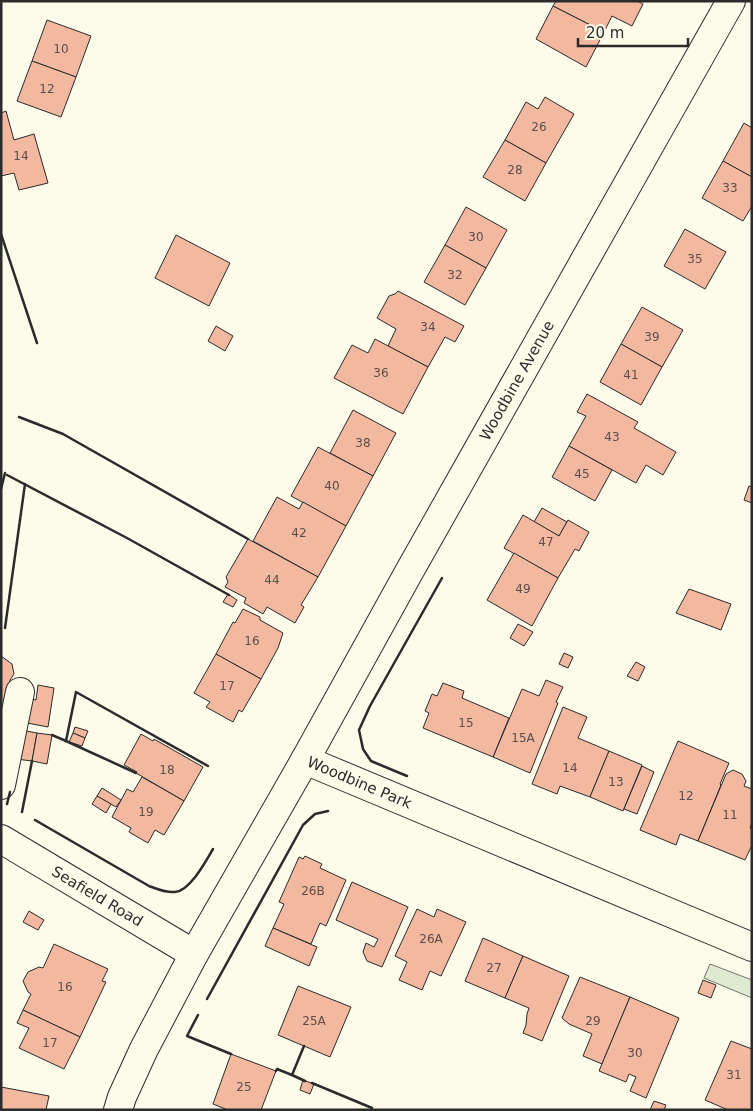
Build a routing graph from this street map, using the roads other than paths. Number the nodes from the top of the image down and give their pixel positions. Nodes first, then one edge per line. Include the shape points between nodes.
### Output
1 (731, 1) edge
2 (20, 692) dead end
3 (305, 760) junction
4 (1, 785) edge
5 (1, 839) edge
6 (752, 947) edge
7 (194, 954) junction
8 (118, 1110) edge

1 - 3 street, Woodbine Avenue
2 - 4 street
3 - 6 street, Woodbine Park
3 - 7 street, Woodbine Park
5 - 7 street, Seafield Road
7 - 8 street, Woodbine Park via 144,1049

